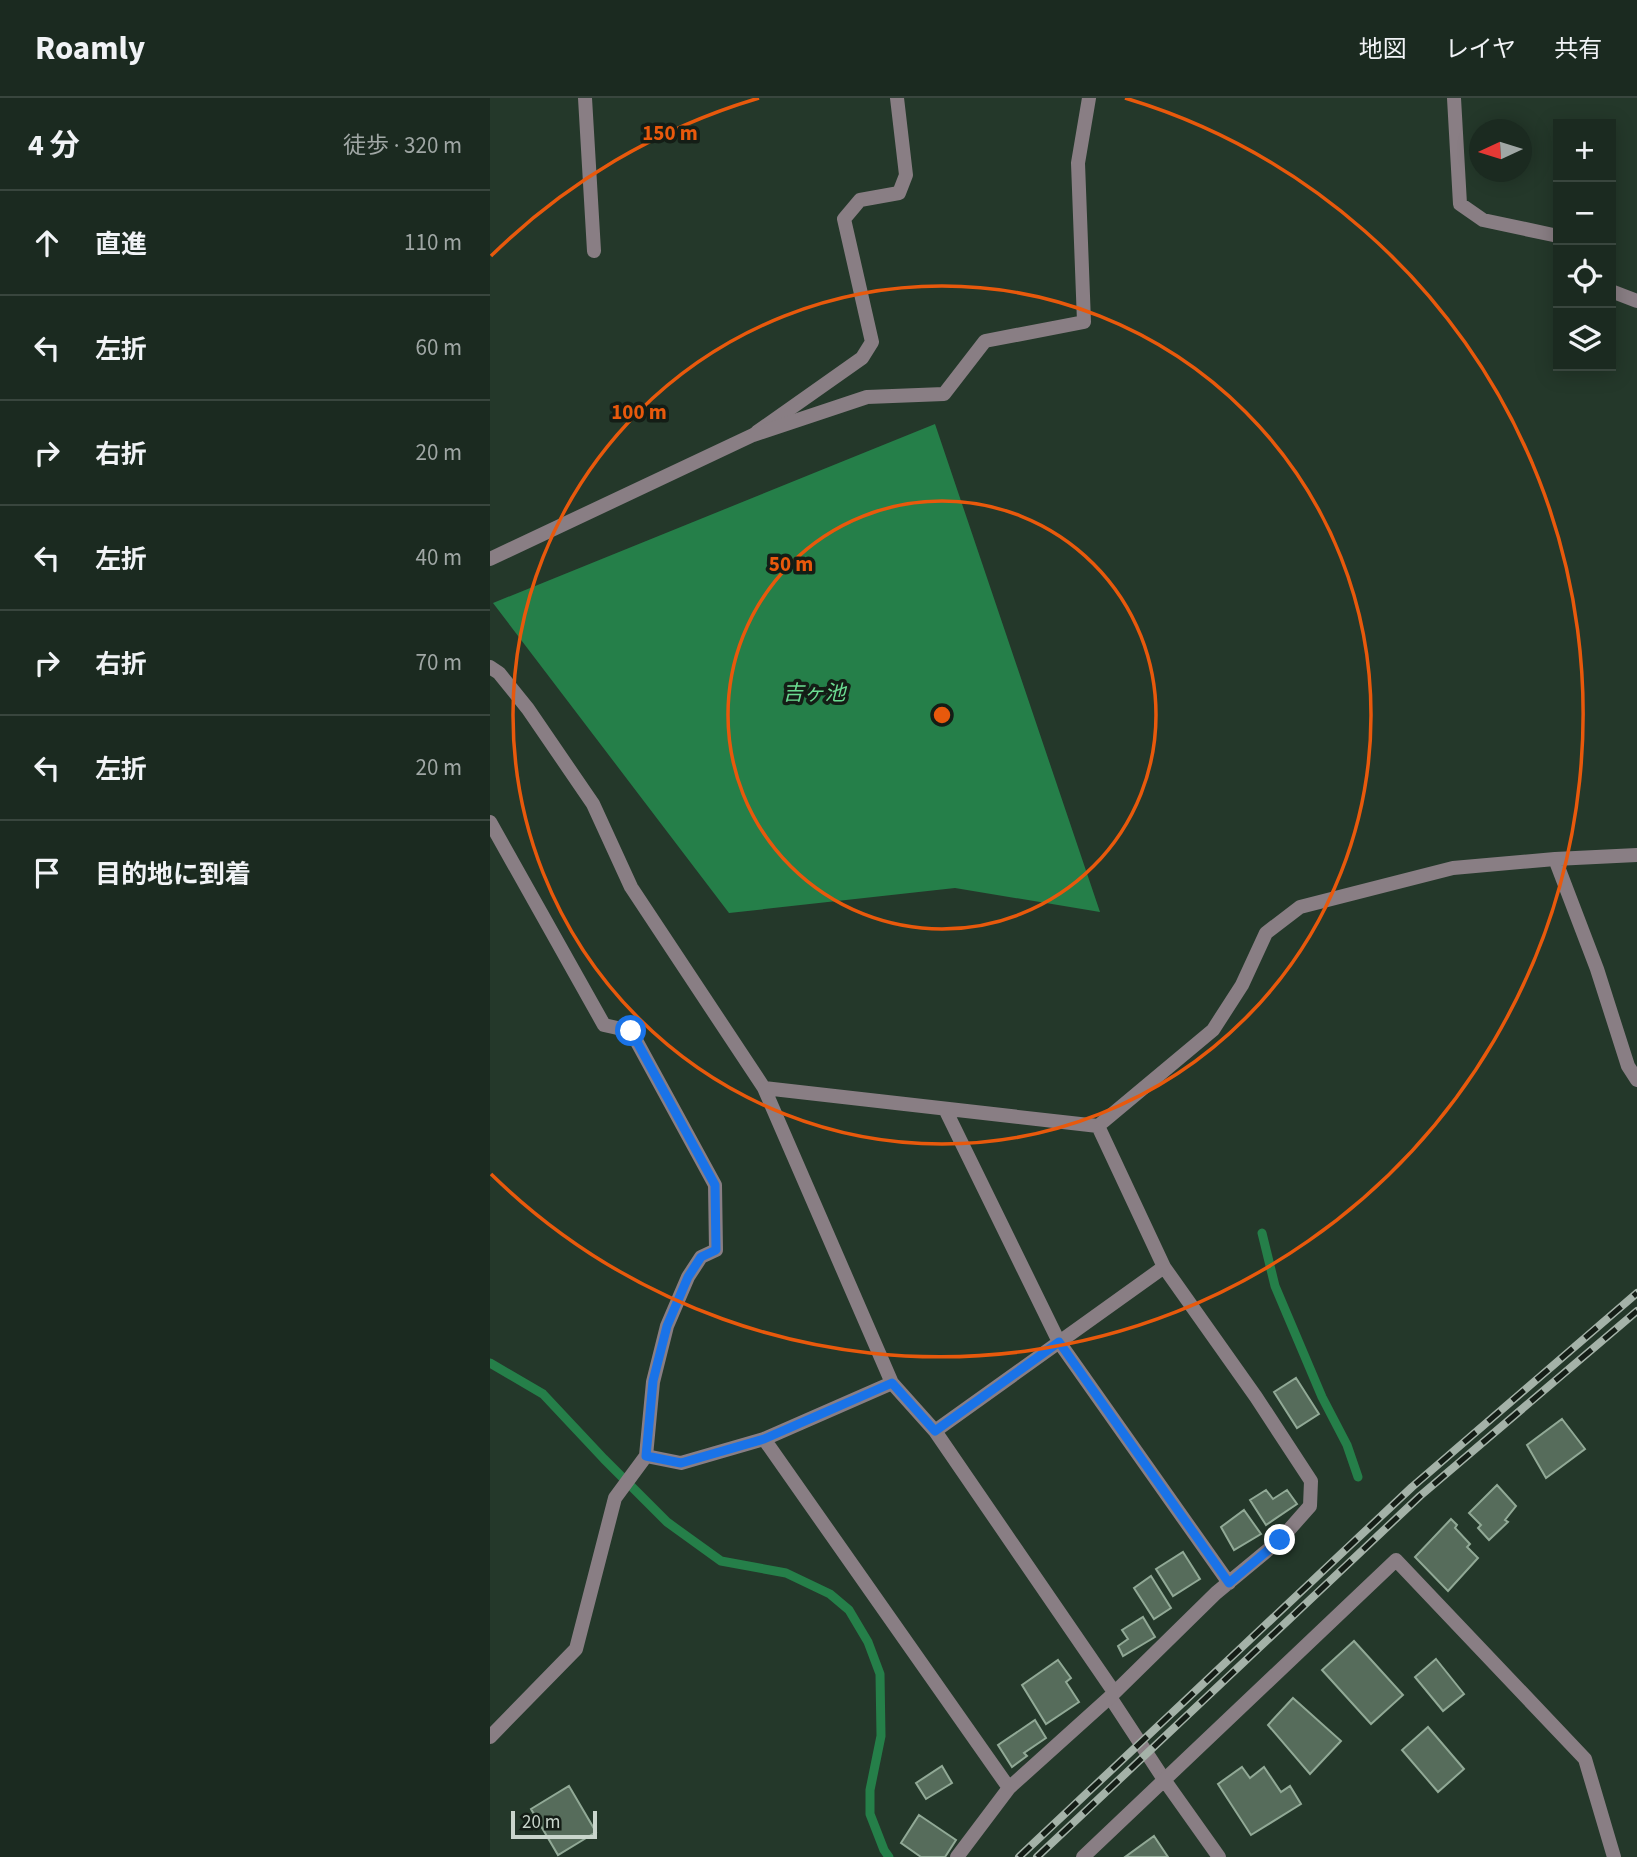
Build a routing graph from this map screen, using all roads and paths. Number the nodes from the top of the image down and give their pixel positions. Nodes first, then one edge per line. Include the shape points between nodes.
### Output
1 (585, 98) edge
2 (897, 98) edge
3 (1089, 98) edge
4 (1454, 98) edge
5 (1553, 235) edge
6 (593, 251) dead end
7 (1616, 293) edge
8 (1637, 301) edge
9 (753, 435) junction
10 (490, 559) edge
11 (490, 667) edge
12 (490, 822) edge
13 (1637, 855) edge
14 (1555, 859) junction
15 (1637, 1080) edge
16 (764, 1088) junction
17 (945, 1109) junction
18 (1098, 1126) junction
19 (1164, 1267) junction
20 (1059, 1342) junction
21 (892, 1383) junction
22 (935, 1431) junction
23 (764, 1439) junction
24 (646, 1456) junction
25 (1229, 1583) junction
26 (1112, 1695) junction
27 (490, 1737) edge
28 (1165, 1781) junction
29 (1009, 1788) junction
30 (957, 1857) edge
31 (1083, 1857) edge
32 (1219, 1857) edge
33 (1614, 1857) edge

1 - 6 street
2 - 9 street via 906,175 899,193 860,200 844,219 872,342 862,358
3 - 9 street via 1078,163 1084,322 985,341 944,394 867,397
4 - 5 street via 1460,204 1483,220
7 - 8 street
9 - 10 street
11 - 16 street via 528,709 593,804 631,887
12 - 24 street via 604,1025 631,1031 715,1185 716,1250 701,1257 688,1277 667,1326 653,1381
13 - 14 street
14 - 15 street via 1628,1066
14 - 18 street via 1454,868 1300,907 1266,933 1242,985 1213,1030
16 - 17 street
16 - 21 street
17 - 18 street
17 - 20 street
18 - 19 street
19 - 20 street
19 - 25 street via 1311,1481 1310,1506 1280,1540
20 - 22 street
20 - 25 street
21 - 22 street
21 - 23 street
22 - 26 street
23 - 24 street via 681,1463
23 - 29 street
24 - 27 street via 615,1498 576,1649
25 - 26 street
26 - 28 street
26 - 29 street
28 - 31 street
28 - 32 street
28 - 33 street via 1396,1560 1585,1759
29 - 30 street

